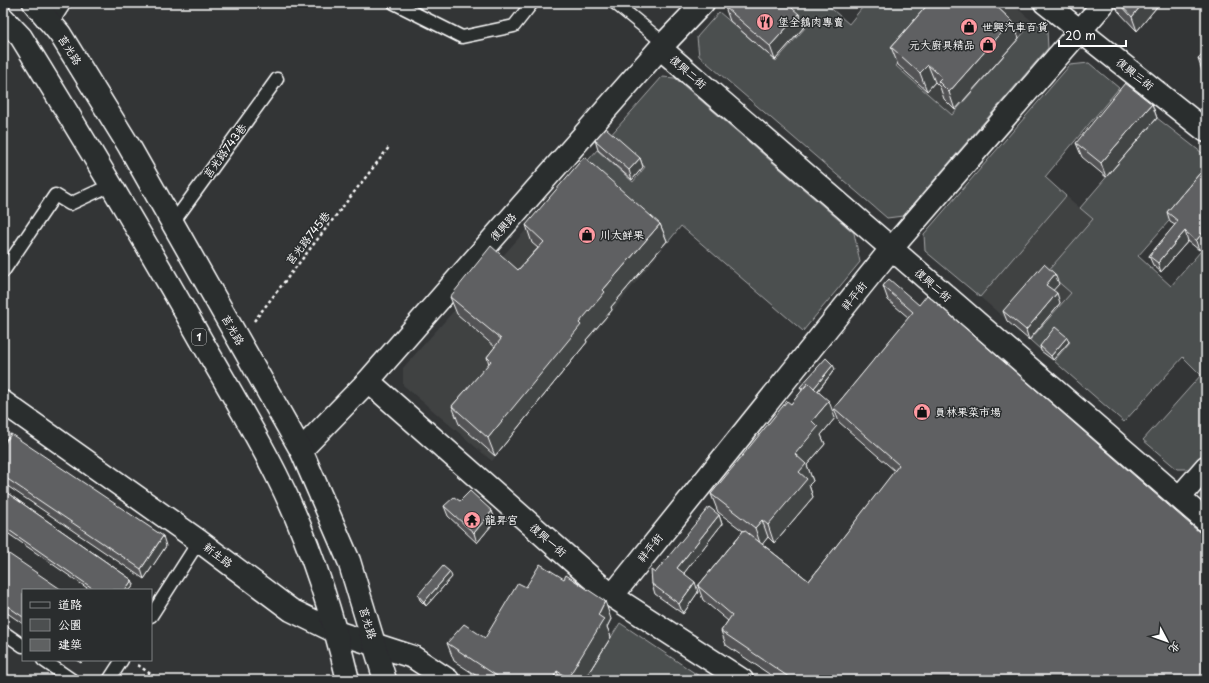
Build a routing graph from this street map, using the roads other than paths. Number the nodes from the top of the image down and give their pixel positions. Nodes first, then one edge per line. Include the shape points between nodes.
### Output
1 (34, 3) edge
2 (394, 3) edge
3 (532, 3) edge
4 (615, 3) edge
5 (703, 3) edge
6 (1045, 3) edge
7 (1104, 3) edge
8 (54, 11) edge
9 (3, 18) edge
10 (1080, 31) junction
11 (663, 46) junction
12 (277, 79) dead end
13 (1206, 131) edge
14 (111, 185) junction
15 (172, 224) junction
16 (891, 249) junction
17 (3, 272) edge
18 (368, 381) junction
19 (3, 402) edge
20 (301, 450) junction
21 (1206, 467) edge
22 (1179, 498) junction
23 (1206, 521) edge
24 (199, 541) junction
25 (612, 596) junction
26 (152, 614) edge
27 (3, 632) edge
28 (336, 632) junction
29 (374, 643) junction
30 (22, 645) edge
31 (44, 661) edge
32 (121, 661) edge
33 (72, 680) edge
34 (109, 680) edge
35 (348, 680) edge
36 (384, 680) edge
37 (448, 680) edge
38 (742, 680) edge

1 - 8 street, 莒光路
2 - 3 lane via 462,37 514,26
4 - 11 lane
5 - 11 street, 復興路
6 - 10 street, 復興三街
7 - 10 street, 祥平街
8 - 15 street, 莒光路 via 60,34 129,146
9 - 14 street, 1 via 21,37
10 - 13 street, 復興三街
10 - 16 street, 祥平街
11 - 16 street, 復興二街
11 - 18 street, 復興路
12 - 15 lane, 莒光路743巷
14 - 17 lane via 70,204 55,195
14 - 28 street, 1 via 277,475 315,565
15 - 20 street, 莒光路
16 - 22 street, 復興二街
16 - 25 street, 祥平街
18 - 20 street, 復興路
18 - 25 street, 復興一街
19 - 24 street, 新生路
20 - 29 street, 莒光路 via 349,561
21 - 22 street
22 - 23 street, 復興二街
24 - 26 lane
24 - 28 street, 新生路 via 291,610
25 - 38 street, 復興一街
27 - 30 lane
28 - 29 street, 新生路
28 - 35 street, 1
29 - 36 street, 莒光路
29 - 37 street, 新生路 via 413,657
31 - 33 lane
32 - 34 lane

